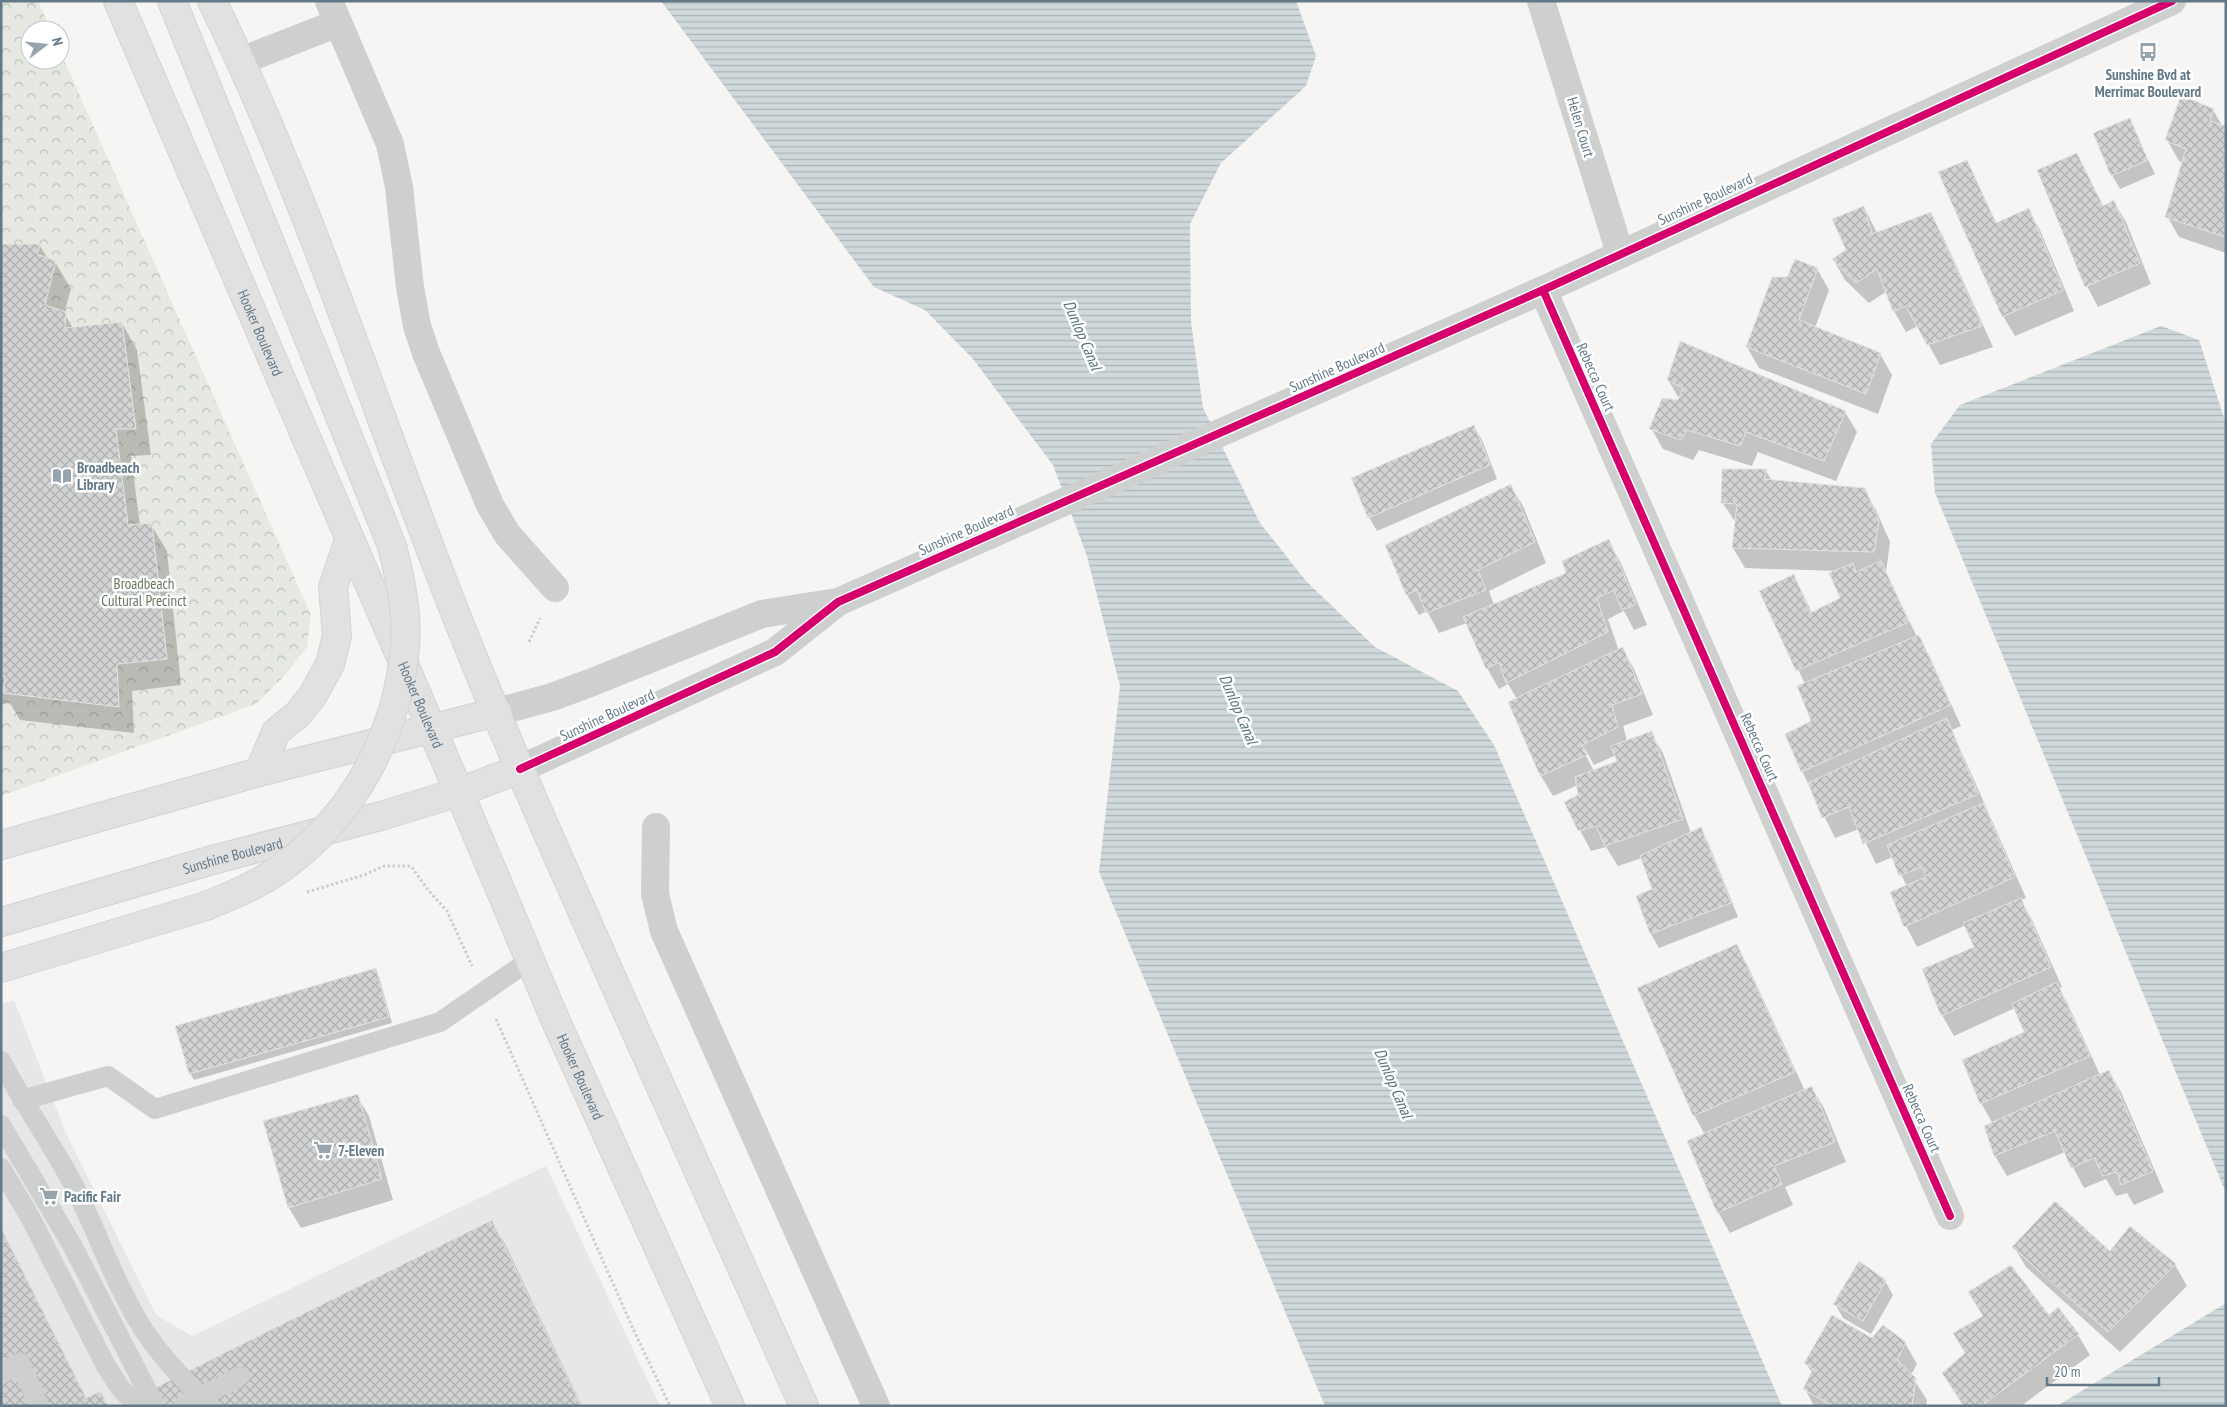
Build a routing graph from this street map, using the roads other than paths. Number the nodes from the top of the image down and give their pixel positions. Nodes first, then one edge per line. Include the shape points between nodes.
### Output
1 (118, 1) edge
2 (172, 1) edge
3 (212, 1) edge
4 (1541, 1) edge
5 (2172, 1) edge
6 (333, 12) edge
7 (241, 62) junction
8 (1620, 253) junction
9 (1543, 290) junction
10 (349, 540) junction
11 (555, 588) dead end
12 (838, 602) junction
13 (497, 712) junction
14 (431, 729) junction
15 (520, 769) junction
16 (259, 772) junction
17 (459, 792) junction
18 (656, 827) dead end
19 (1, 845) edge
20 (1, 922) edge
21 (530, 960) junction
22 (1, 968) edge
23 (1, 1061) edge
24 (22, 1100) junction
25 (1, 1125) edge
26 (1, 1168) edge
27 (1950, 1216) dead end
28 (1, 1374) edge
29 (240, 1376) dead end
30 (198, 1403) edge
31 (39, 1406) edge
32 (138, 1406) edge
33 (155, 1406) edge
34 (730, 1406) edge
35 (804, 1406) edge
36 (876, 1406) edge

1 - 10 main road, Hooker Boulevard
2 - 22 main road, bridge via 392,546 400,578 405,646 399,684 389,722 357,789 334,822 283,867 259,882 206,906
3 - 7 main road
4 - 8 street, Helen Court
5 - 8 street, Sunshine Boulevard
6 - 7 street
6 - 11 street via 390,144 399,188 410,287 426,353 490,505 507,534
7 - 13 main road via 347,322 452,604
8 - 9 street, Sunshine Boulevard
9 - 12 street, Sunshine Boulevard
9 - 27 street, Rebecca Court
10 - 14 main road, Hooker Boulevard
10 - 16 main road via 333,587 337,636 330,664 314,696 276,732
12 - 13 street, Sunshine Boulevard via 762,614 590,683
12 - 15 street, Sunshine Boulevard via 775,652
13 - 14 main road, Sunshine Boulevard
13 - 15 main road
14 - 16 main road, Sunshine Boulevard
14 - 17 main road, Hooker Boulevard
15 - 17 main road, Sunshine Boulevard
15 - 35 main road
16 - 19 main road, Sunshine Boulevard
17 - 20 main road, Sunshine Boulevard
17 - 21 main road, Hooker Boulevard
18 - 36 street via 655,894 664,931
21 - 24 lane via 440,1022 155,1109 108,1076
21 - 34 main road, Hooker Boulevard
23 - 24 lane
24 - 30 lane via 58,1155 143,1328
25 - 33 lane via 72,1245
26 - 32 lane via 30,1217 106,1366 121,1389
28 - 31 lane via 20,1363
29 - 30 lane

